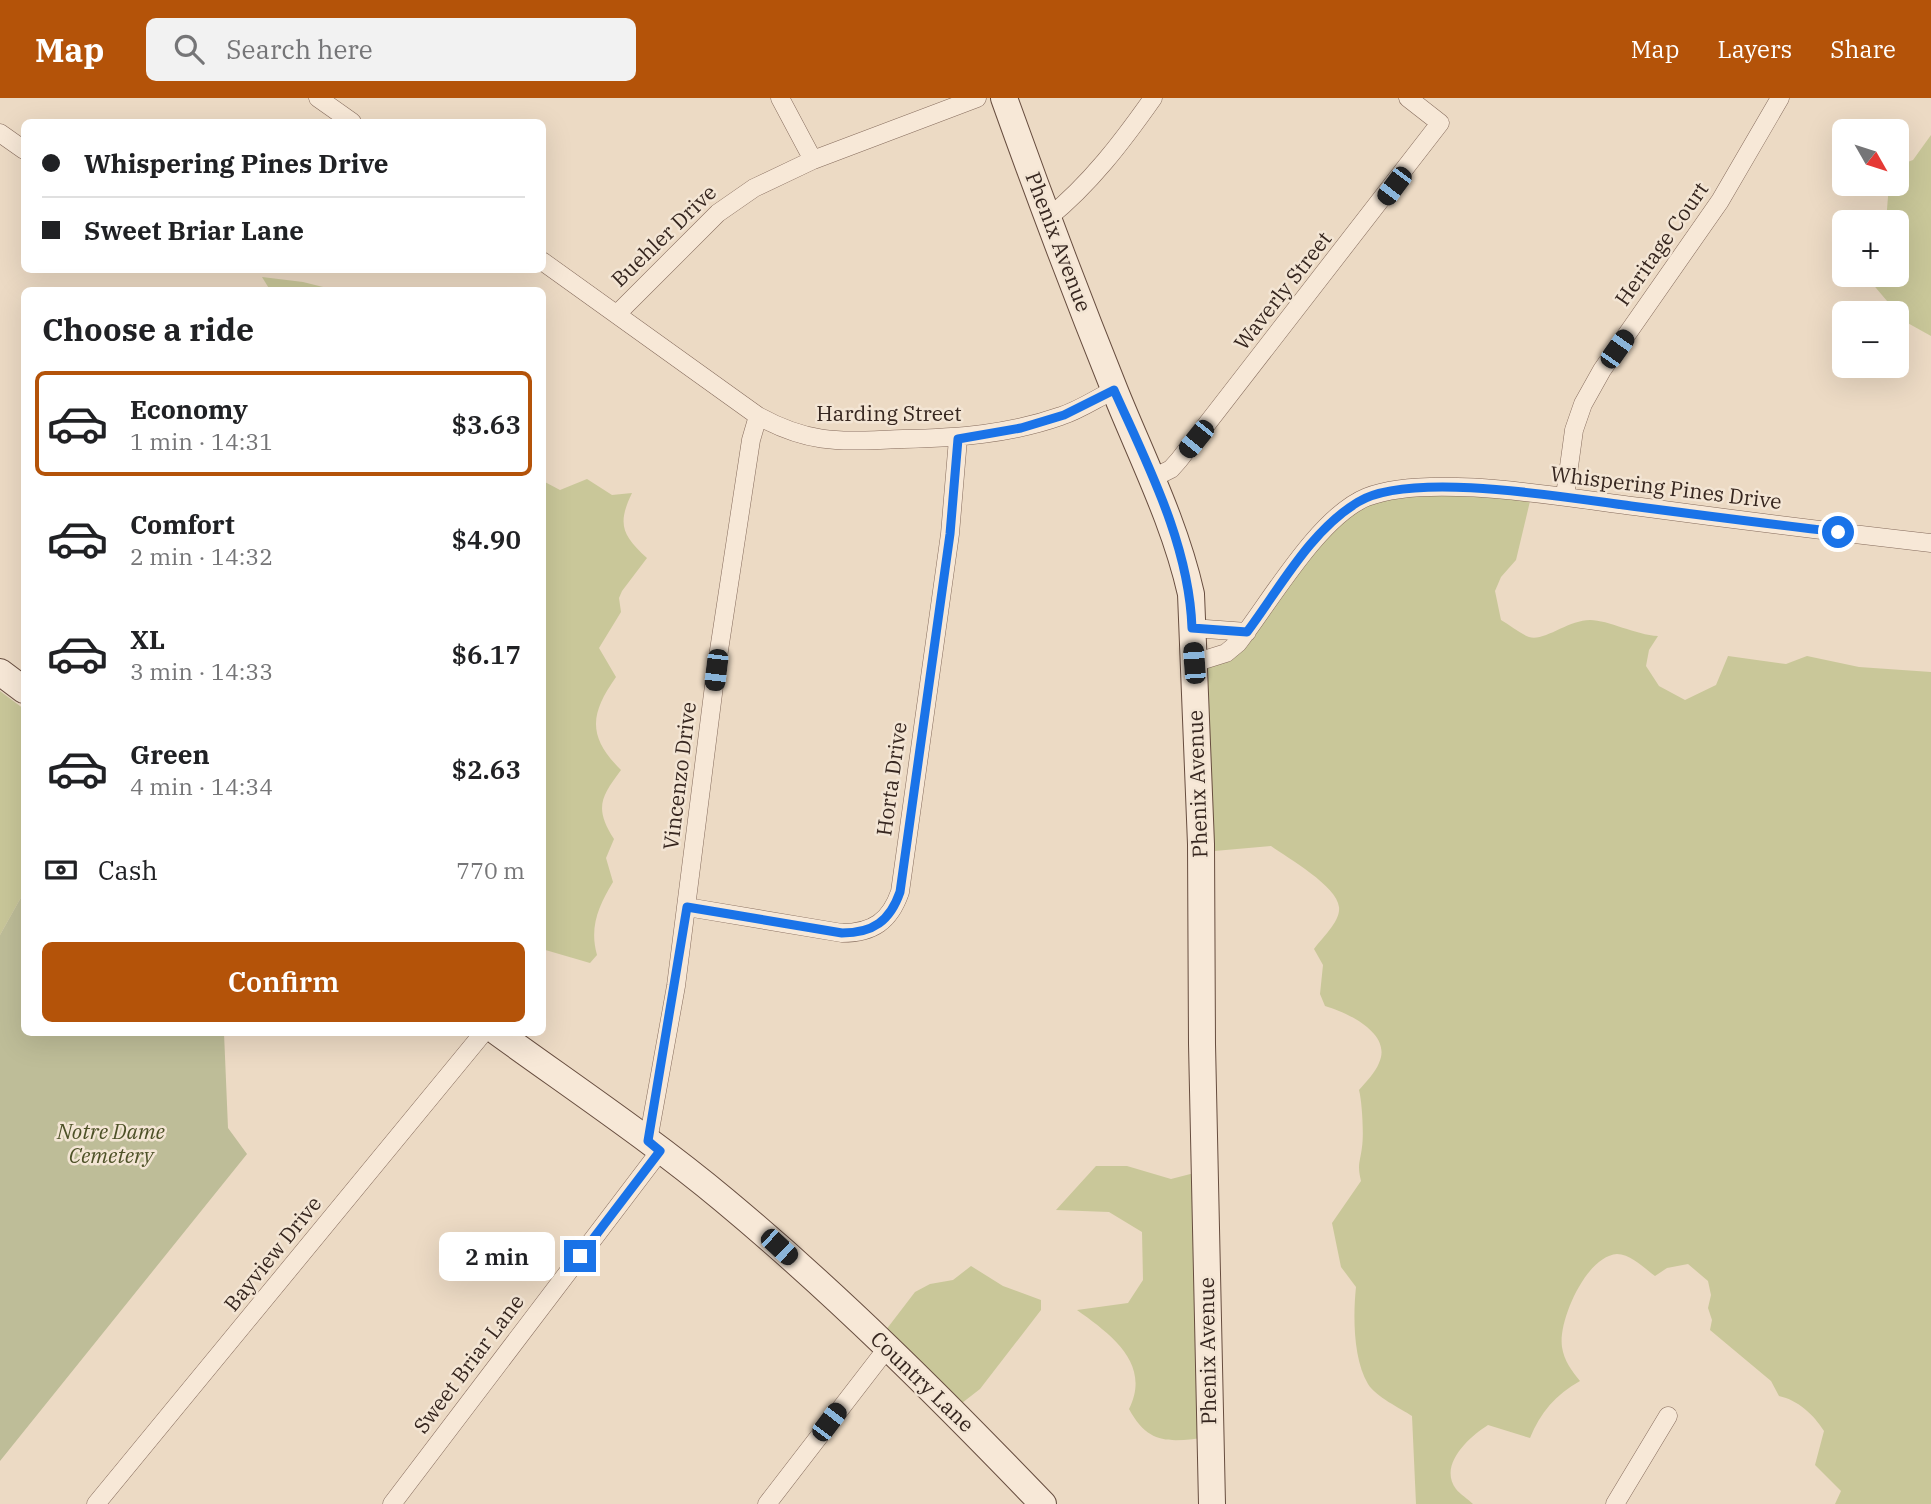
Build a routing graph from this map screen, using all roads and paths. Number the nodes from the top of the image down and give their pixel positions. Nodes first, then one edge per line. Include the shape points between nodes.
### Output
1 (318, 98) edge
2 (780, 98) edge
3 (977, 98) edge
4 (1004, 98) edge
5 (1153, 98) edge
6 (1408, 98) edge
7 (1780, 98) edge
8 (348, 119) edge
9 (0, 133) edge
10 (21, 147) edge
11 (813, 160) junction
12 (1048, 218) junction
13 (546, 264) edge
14 (618, 313) junction
15 (1114, 390) junction
16 (758, 416) junction
17 (958, 439) junction
18 (1153, 478) junction
19 (1565, 496) junction
20 (1931, 543) edge
21 (1192, 628) junction
22 (1247, 632) junction
23 (1194, 663) junction
24 (0, 672) edge
25 (21, 688) edge
26 (687, 907) junction
27 (481, 1036) edge
28 (503, 1036) edge
29 (654, 1146) junction
30 (888, 1347) junction
31 (1668, 1416) dead end
32 (96, 1504) edge
33 (392, 1504) edge
34 (767, 1504) edge
35 (1043, 1504) edge
36 (1212, 1504) edge
37 (1615, 1504) edge

1 - 8 street
2 - 11 street
3 - 11 street, Buehler Drive
4 - 12 main road, Phenix Avenue
5 - 12 street via 1108,159
6 - 18 street, Waverly Street via 1440,122 1180,460
7 - 19 street, Heritage Court via 1720,201 1583,404 1574,430
9 - 10 street
11 - 14 street, Buehler Drive via 733,200
12 - 15 main road, Phenix Avenue
13 - 14 street, Harding Street
14 - 16 street, Harding Street
15 - 17 street, Harding Street via 1064,415
15 - 18 main road, Phenix Avenue
16 - 17 street, Harding Street via 817,440
16 - 26 street, Vincenzo Drive via 716,670
17 - 26 street, Horta Drive via 950,534 894,909 865,933 842,933
18 - 21 main road, Phenix Avenue via 1184,562
19 - 20 street, Whispering Pines Drive
19 - 22 street, Whispering Pines Drive via 1425,487 1368,496 1317,539
21 - 22 street
21 - 23 main road, Phenix Avenue
22 - 23 street, Whispering Pines Drive via 1226,653
23 - 36 main road, Phenix Avenue
24 - 25 main road
26 - 29 street, Vincenzo Drive
27 - 32 street, Bayview Drive
28 - 29 main road, Country Lane
29 - 30 main road, Country Lane via 726,1202
29 - 33 street, Sweet Briar Lane
30 - 34 street
30 - 35 main road, Country Lane
31 - 37 street

